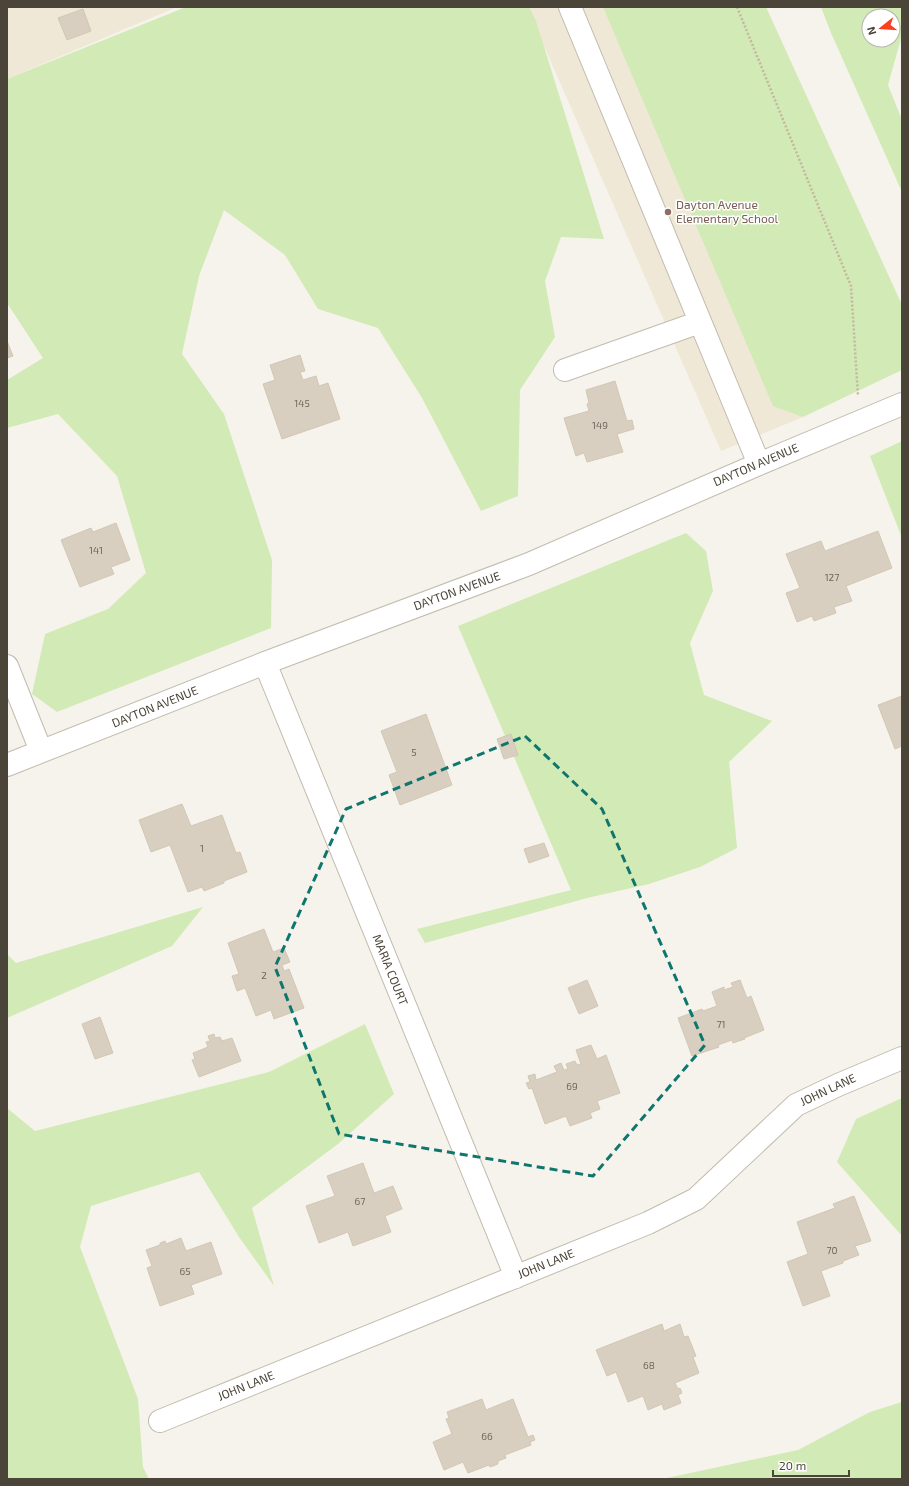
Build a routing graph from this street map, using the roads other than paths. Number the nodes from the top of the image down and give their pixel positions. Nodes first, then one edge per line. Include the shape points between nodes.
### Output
1 (570, 7) edge
2 (700, 322) junction
3 (565, 370) dead end
4 (902, 404) edge
5 (759, 464) junction
6 (265, 663) junction
7 (7, 666) edge
8 (41, 751) junction
9 (7, 765) edge
10 (902, 1058) edge
11 (516, 1277) junction
12 (160, 1421) dead end

1 - 2 street
2 - 3 street
2 - 5 street
4 - 5 street, DAYTON AVENUE
5 - 6 street, DAYTON AVENUE via 529,564
6 - 8 street, DAYTON AVENUE
6 - 11 street, MARIA COURT
7 - 8 street
8 - 9 street, DAYTON AVENUE
10 - 11 street, JOHN LANE via 796,1105 696,1199 648,1223
11 - 12 street, JOHN LANE

